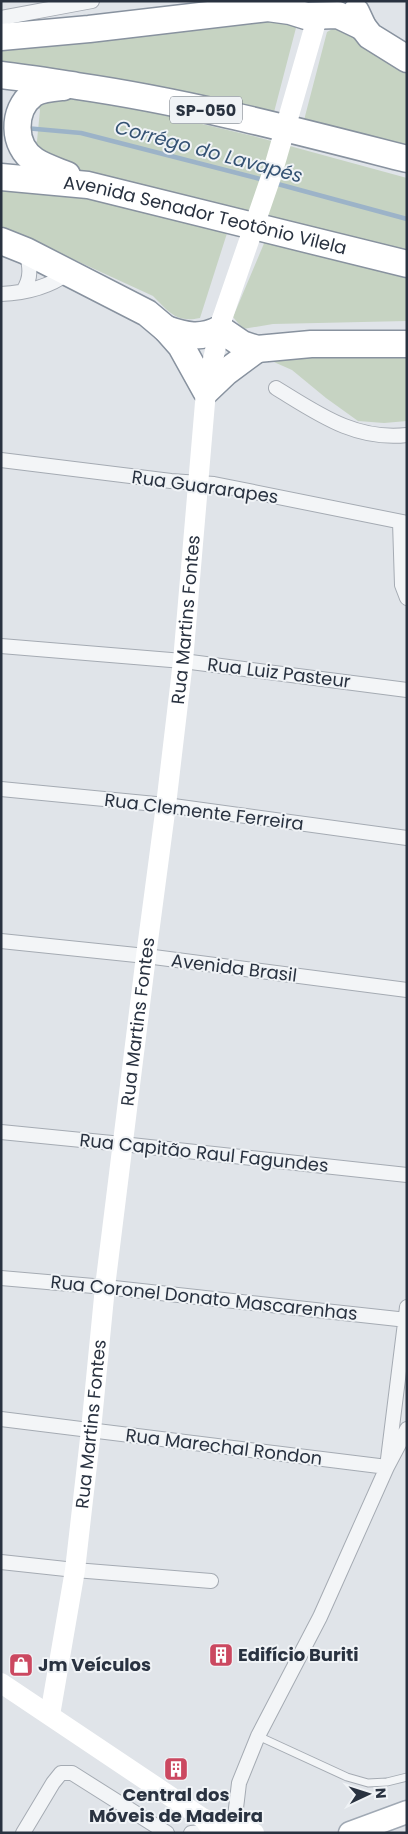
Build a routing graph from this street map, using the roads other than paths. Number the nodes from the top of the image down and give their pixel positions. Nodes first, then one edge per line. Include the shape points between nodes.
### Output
1 (92, 1) edge
2 (351, 1) edge
3 (272, 5) edge
4 (317, 14) edge
5 (1, 18) edge
6 (363, 27) junction
7 (1, 37) edge
8 (407, 59) edge
9 (1, 75) edge
10 (72, 85) junction
11 (407, 159) edge
12 (1, 177) edge
13 (88, 184) junction
14 (1, 241) edge
15 (26, 251) junction
16 (407, 264) edge
17 (68, 273) junction
18 (23, 291) junction
19 (1, 294) edge
20 (221, 324) junction
21 (166, 329) junction
22 (407, 344) edge
23 (257, 349) junction
24 (276, 388) dead end
25 (206, 391) junction
26 (407, 435) edge
27 (1, 460) edge
28 (198, 483) junction
29 (403, 523) edge
30 (407, 598) edge
31 (1, 646) edge
32 (183, 661) junction
33 (407, 690) edge
34 (1, 789) edge
35 (166, 806) junction
36 (407, 838) edge
37 (1, 941) edge
38 (146, 956) junction
39 (407, 990) edge
40 (1, 1132) edge
41 (122, 1144) junction
42 (407, 1175) edge
43 (1, 1278) edge
44 (105, 1287) junction
45 (406, 1315) edge
46 (1, 1419) edge
47 (407, 1429) edge
48 (91, 1430) junction
49 (387, 1467) junction
50 (1, 1562) edge
51 (75, 1570) junction
52 (211, 1581) dead end
53 (1, 1683) edge
54 (50, 1715) junction
55 (258, 1736) junction
56 (407, 1777) edge
57 (407, 1812) edge
58 (234, 1826) junction
59 (205, 1829) edge
60 (23, 1833) edge
61 (167, 1833) edge
62 (254, 1833) edge
63 (350, 1833) edge

1 - 5 street
2 - 6 highway
3 - 4 highway via 306,16
3 - 7 highway
4 - 6 highway via 338,15
4 - 20 street, Rua Martins Fontes, bridge via 272,174
6 - 8 highway via 379,42
9 - 10 highway, SP-050
10 - 11 highway, SP-050 via 253,120
10 - 13 highway via 34,93 20,111 18,136 34,161
12 - 13 highway, Avenida Senador Teotônio Vilela
13 - 16 highway, Avenida Senador Teotônio Vilela
14 - 15 highway
15 - 17 highway
15 - 18 street via 30,276
17 - 18 street via 58,280
17 - 21 highway via 147,313
18 - 19 street
20 - 21 highway via 211,334 196,336
20 - 23 highway via 242,344
20 - 25 street, Rua Martins Fontes
21 - 25 highway via 181,346
22 - 23 highway via 311,344
23 - 25 highway
24 - 26 street via 336,424 357,432
25 - 28 street, Rua Martins Fontes
27 - 28 street, Rua Guararapes
28 - 29 street, Rua Guararapes
28 - 32 street, Rua Martins Fontes
29 - 30 street via 402,585
31 - 32 street, Rua Luiz Pasteur
32 - 33 street, Rua Luiz Pasteur
32 - 35 street, Rua Martins Fontes
34 - 35 street, Rua Clemente Ferreira
35 - 36 street, Rua Clemente Ferreira
35 - 38 street, Rua Martins Fontes
37 - 38 street, Avenida Brasil
38 - 39 street, Avenida Brasil
38 - 41 street, Rua Martins Fontes
40 - 41 street, Rua Capitão Raul Fagundes
41 - 42 street, Rua Capitão Raul Fagundes
41 - 44 street, Rua Martins Fontes
43 - 44 street, Rua Coronel Donato Mascarenhas
44 - 45 street, Rua Coronel Donato Mascarenhas
44 - 48 street, Rua Martins Fontes
45 - 49 street
46 - 48 street, Rua Marechal Rondon
47 - 49 street
48 - 49 street, Rua Marechal Rondon
48 - 51 street, Rua Martins Fontes
49 - 55 street via 320,1617
50 - 51 street
51 - 52 street
51 - 54 street, Rua Martins Fontes
53 - 54 street
54 - 59 street
55 - 56 lane via 347,1778 368,1783
55 - 58 street via 239,1783
57 - 63 main road
58 - 59 street
58 - 62 street
60 - 61 street via 61,1773 72,1773

